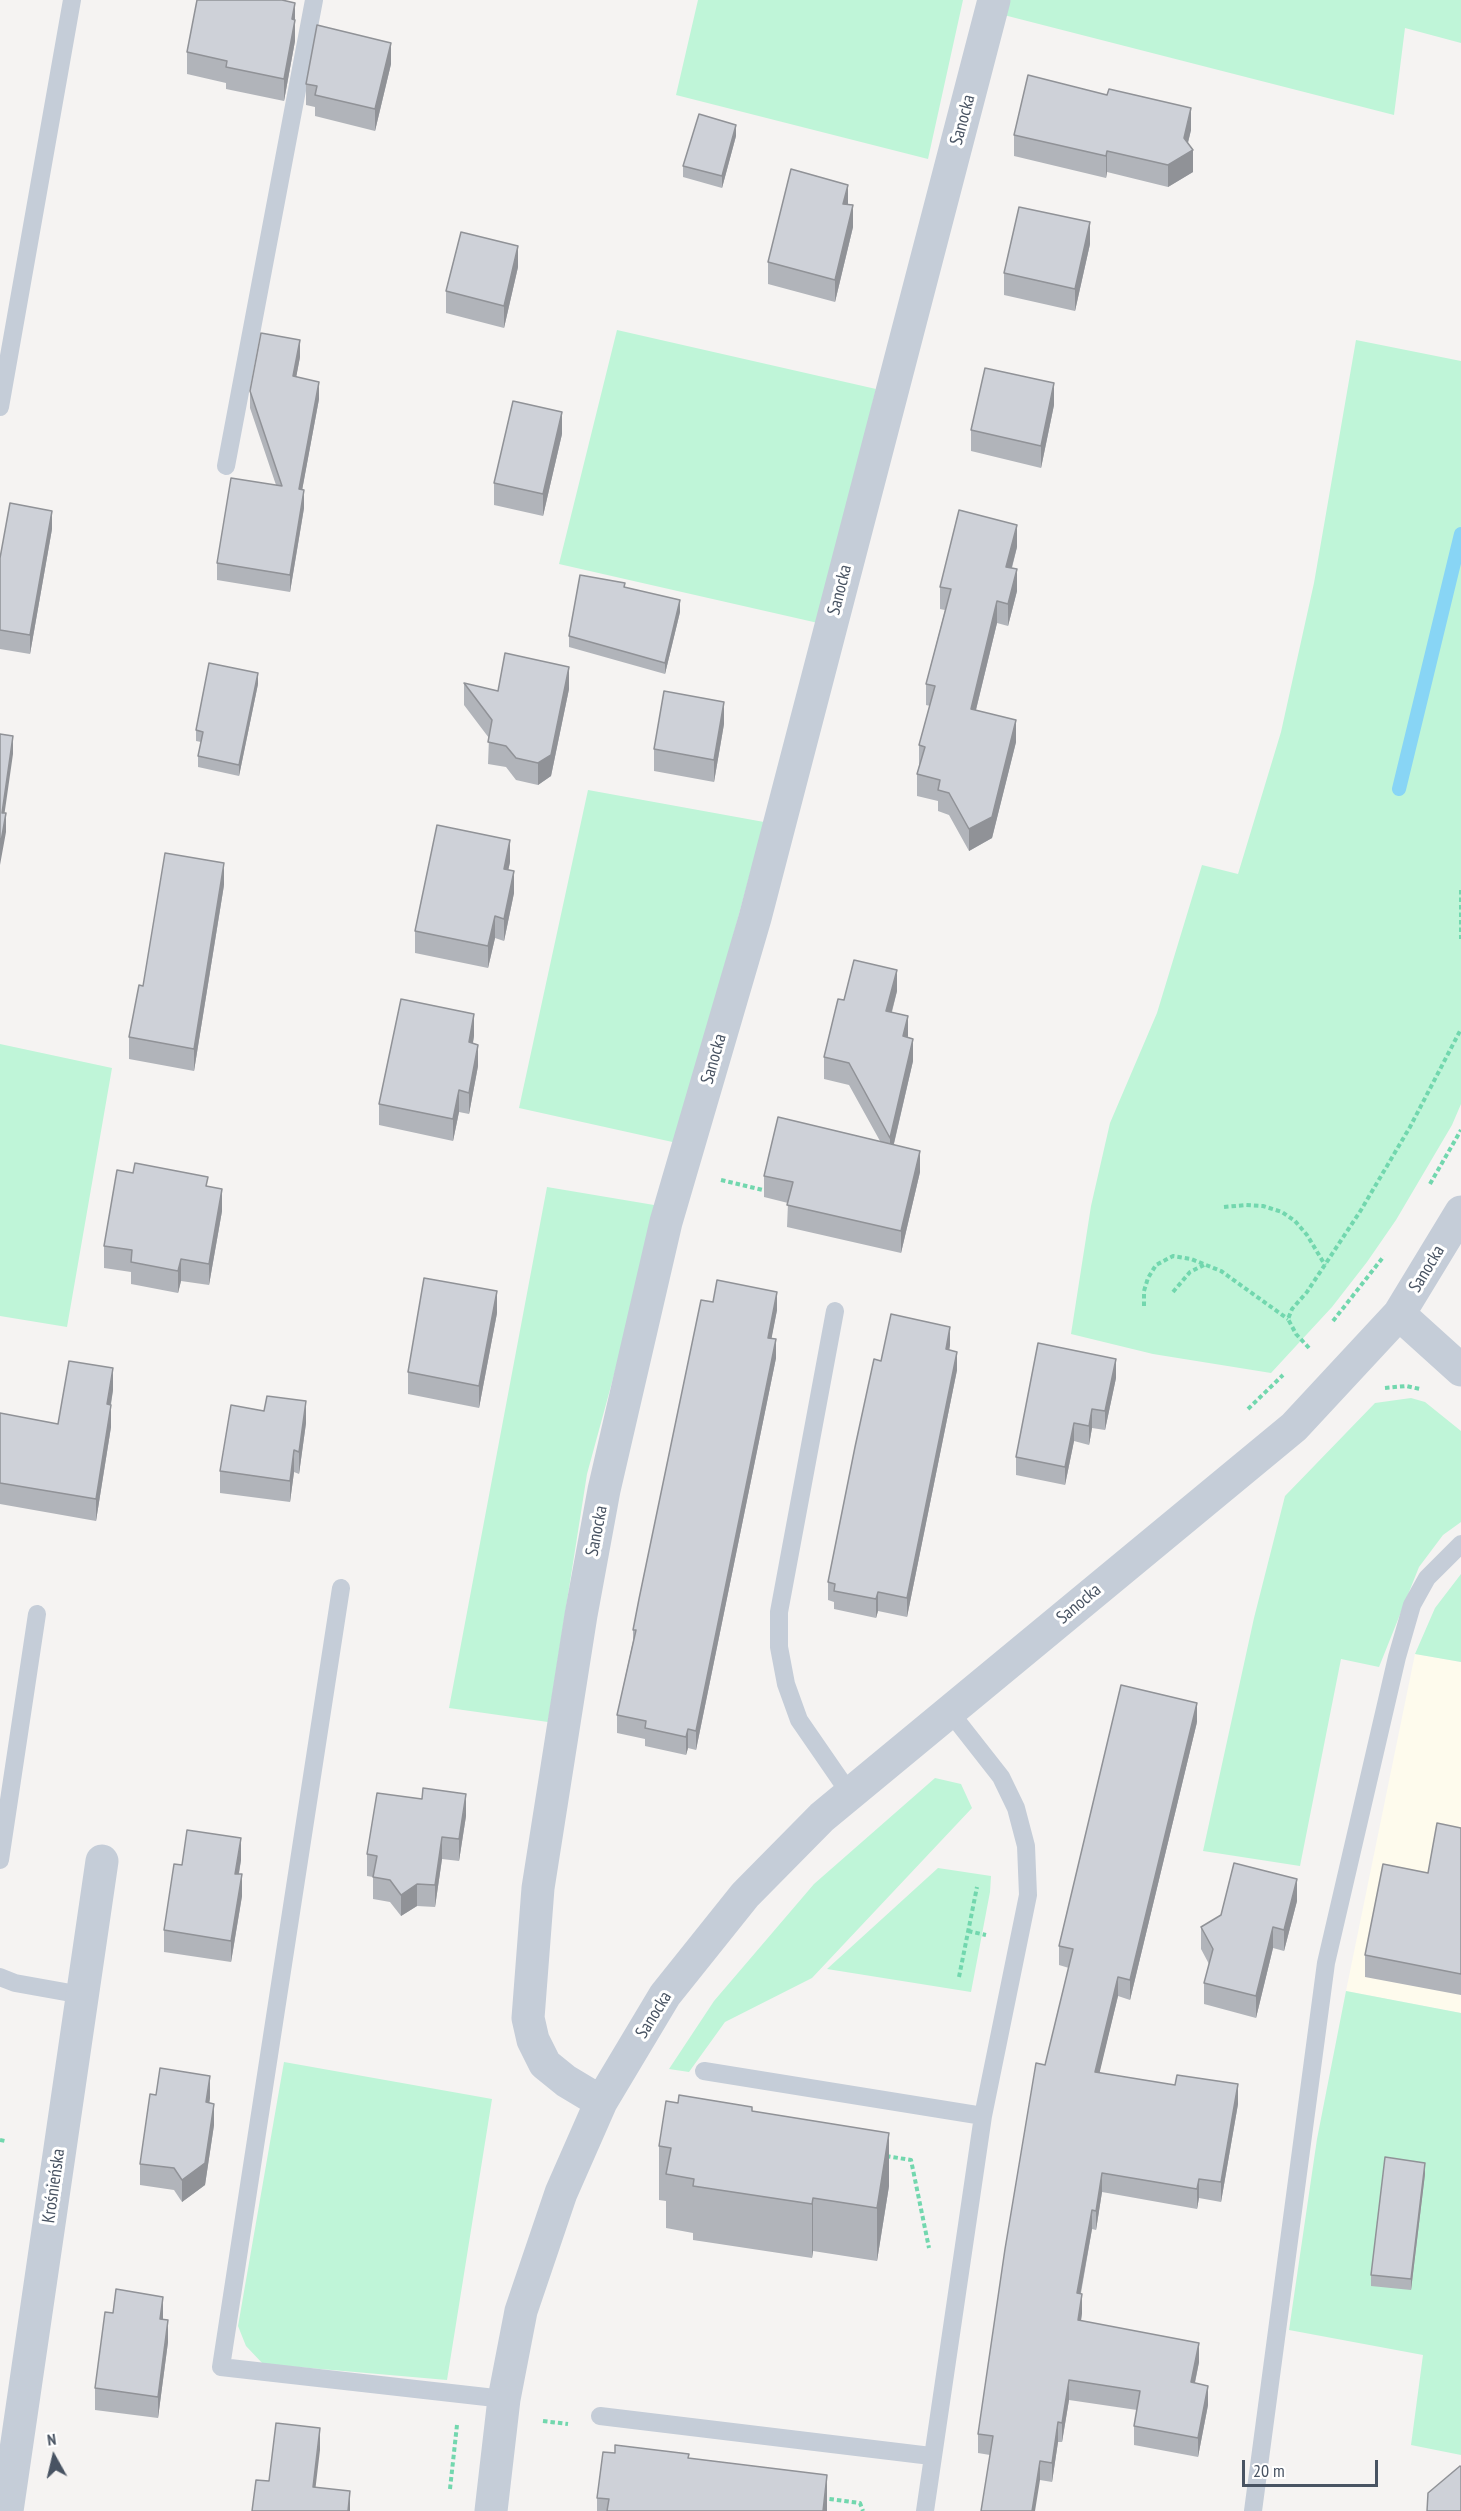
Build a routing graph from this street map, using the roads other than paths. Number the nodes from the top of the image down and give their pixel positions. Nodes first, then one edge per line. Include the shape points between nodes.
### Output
1 (72, 0) edge
2 (314, 0) edge
3 (994, 0) edge
4 (0, 407) edge
5 (226, 466) dead end
6 (1461, 1212) edge
7 (835, 1311) dead end
8 (1399, 1314) junction
9 (1461, 1370) edge
10 (1461, 1544) edge
11 (341, 1588) dead end
12 (38, 1614) dead end
13 (950, 1712) junction
14 (850, 1794) junction
15 (0, 1860) edge
16 (102, 1861) dead end
17 (0, 1977) edge
18 (82, 1995) junction
19 (704, 2071) dead end
20 (601, 2102) junction
21 (983, 2116) junction
22 (504, 2399) junction
23 (600, 2416) dead end
24 (931, 2456) junction
25 (7, 2511) edge
26 (491, 2511) edge
27 (925, 2511) edge
28 (1253, 2511) edge

1 - 4 lane
2 - 5 lane
3 - 20 street, Sanocka via 755,918 666,1222 598,1524 538,1888 528,2018 545,2064
6 - 8 street, Sanocka
7 - 14 lane via 779,1612 779,1647 786,1684 799,1720
8 - 9 street
8 - 13 street, Sanocka via 1294,1427
10 - 28 lane via 1427,1578 1412,1605 1326,1963
11 - 22 lane via 221,2367
12 - 15 lane
13 - 14 street, Sanocka
13 - 21 lane via 1001,1777 1016,1808 1026,1846 1028,1895
14 - 20 street, Sanocka via 745,1895 665,1995
16 - 18 street, Krośnieńska
17 - 18 lane
18 - 25 street, Krośnieńska
19 - 21 lane
20 - 22 street, Sanocka via 561,2193 521,2311
21 - 24 lane
22 - 26 street, Sanocka
23 - 24 lane
24 - 27 lane

